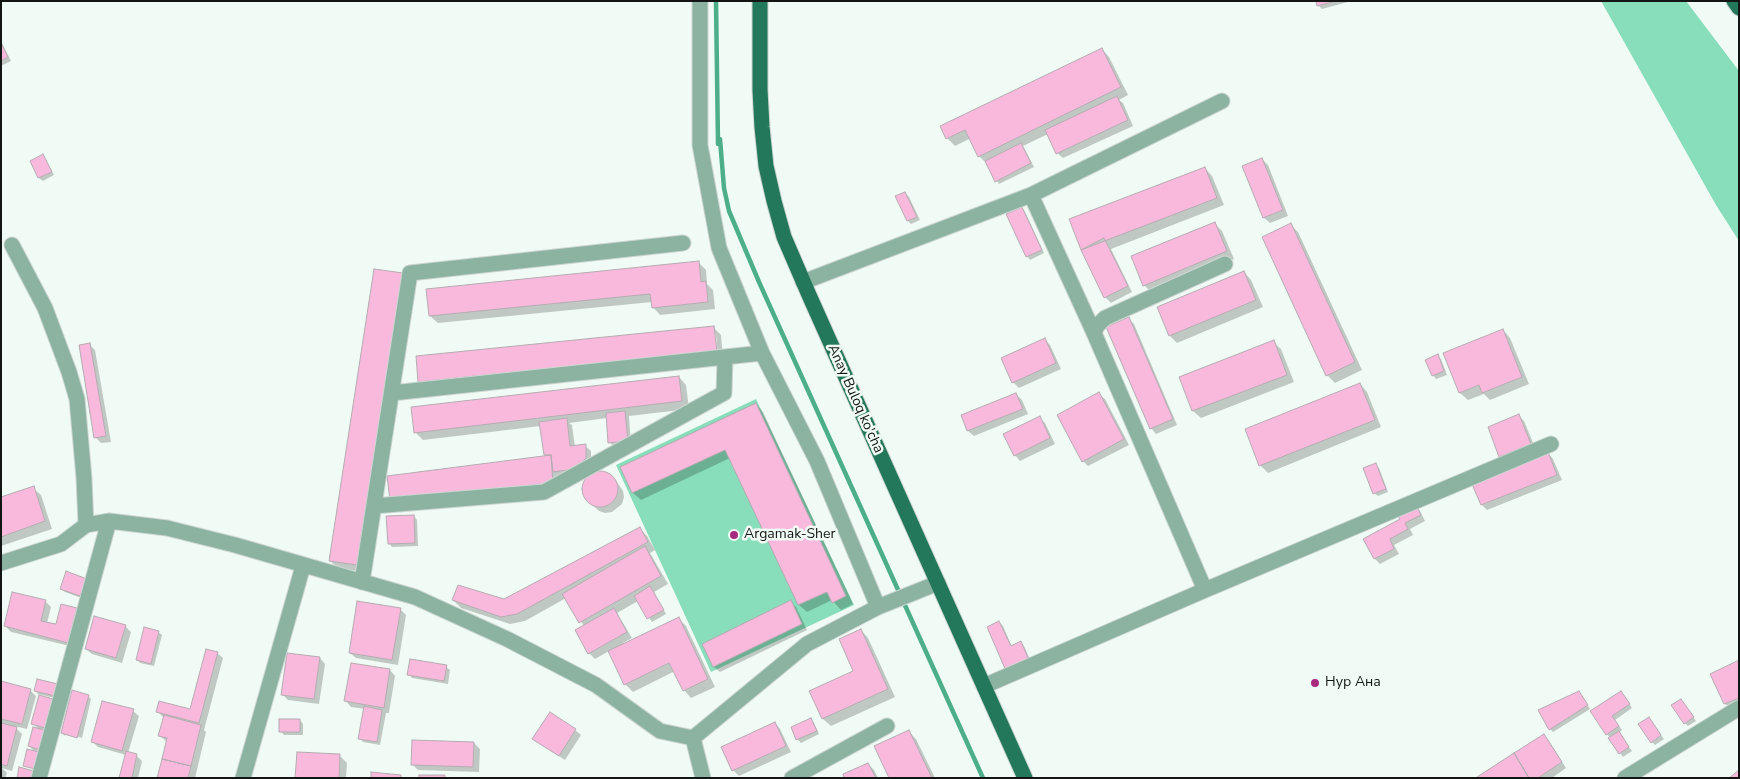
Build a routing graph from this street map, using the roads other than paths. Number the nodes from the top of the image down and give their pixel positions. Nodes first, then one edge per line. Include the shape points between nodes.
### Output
1 (700, 1) edge
2 (760, 1) edge
3 (1734, 1) edge
4 (1739, 8) edge
5 (1222, 101) dead end
6 (1031, 195) junction
7 (682, 243) dead end
8 (12, 245) dead end
9 (1225, 264) dead end
10 (803, 282) junction
11 (1094, 333) junction
12 (762, 353) junction
13 (725, 357) junction
14 (392, 393) junction
15 (1551, 444) dead end
16 (374, 506) junction
17 (109, 521) junction
18 (86, 525) junction
19 (1, 563) edge
20 (303, 566) junction
21 (362, 582) junction
22 (938, 583) junction
23 (1205, 590) junction
24 (878, 607) junction
25 (984, 686) junction
26 (1739, 708) edge
27 (887, 726) dead end
28 (693, 738) junction
29 (39, 778) edge
30 (243, 778) edge
31 (703, 778) edge
32 (792, 778) edge
33 (1025, 778) edge
34 (1625, 778) edge

1 - 12 street via 700,145 719,248
2 - 10 main road, Anay Buloq ko'cha via 760,90 766,166 784,237
3 - 4 main road
5 - 6 street
6 - 10 street
6 - 11 street
7 - 14 street via 410,274
8 - 18 street via 45,308 77,399
9 - 11 street via 1105,318
10 - 22 main road, Anay Buloq ko'cha
11 - 23 street
12 - 13 street
12 - 24 street via 817,462
13 - 14 street
13 - 16 street via 724,393 544,492
14 - 16 street
15 - 23 street
16 - 21 street
17 - 18 street
17 - 20 street via 167,528
17 - 29 street
18 - 19 street via 61,544
20 - 21 street
20 - 30 street
21 - 28 street via 415,597 507,639 596,685 660,731
22 - 24 street
22 - 25 main road, Anay Buloq ko'cha
23 - 25 street
24 - 28 street via 808,644
25 - 33 main road, Anay Buloq ko'cha
26 - 34 street
27 - 32 street
28 - 31 street

